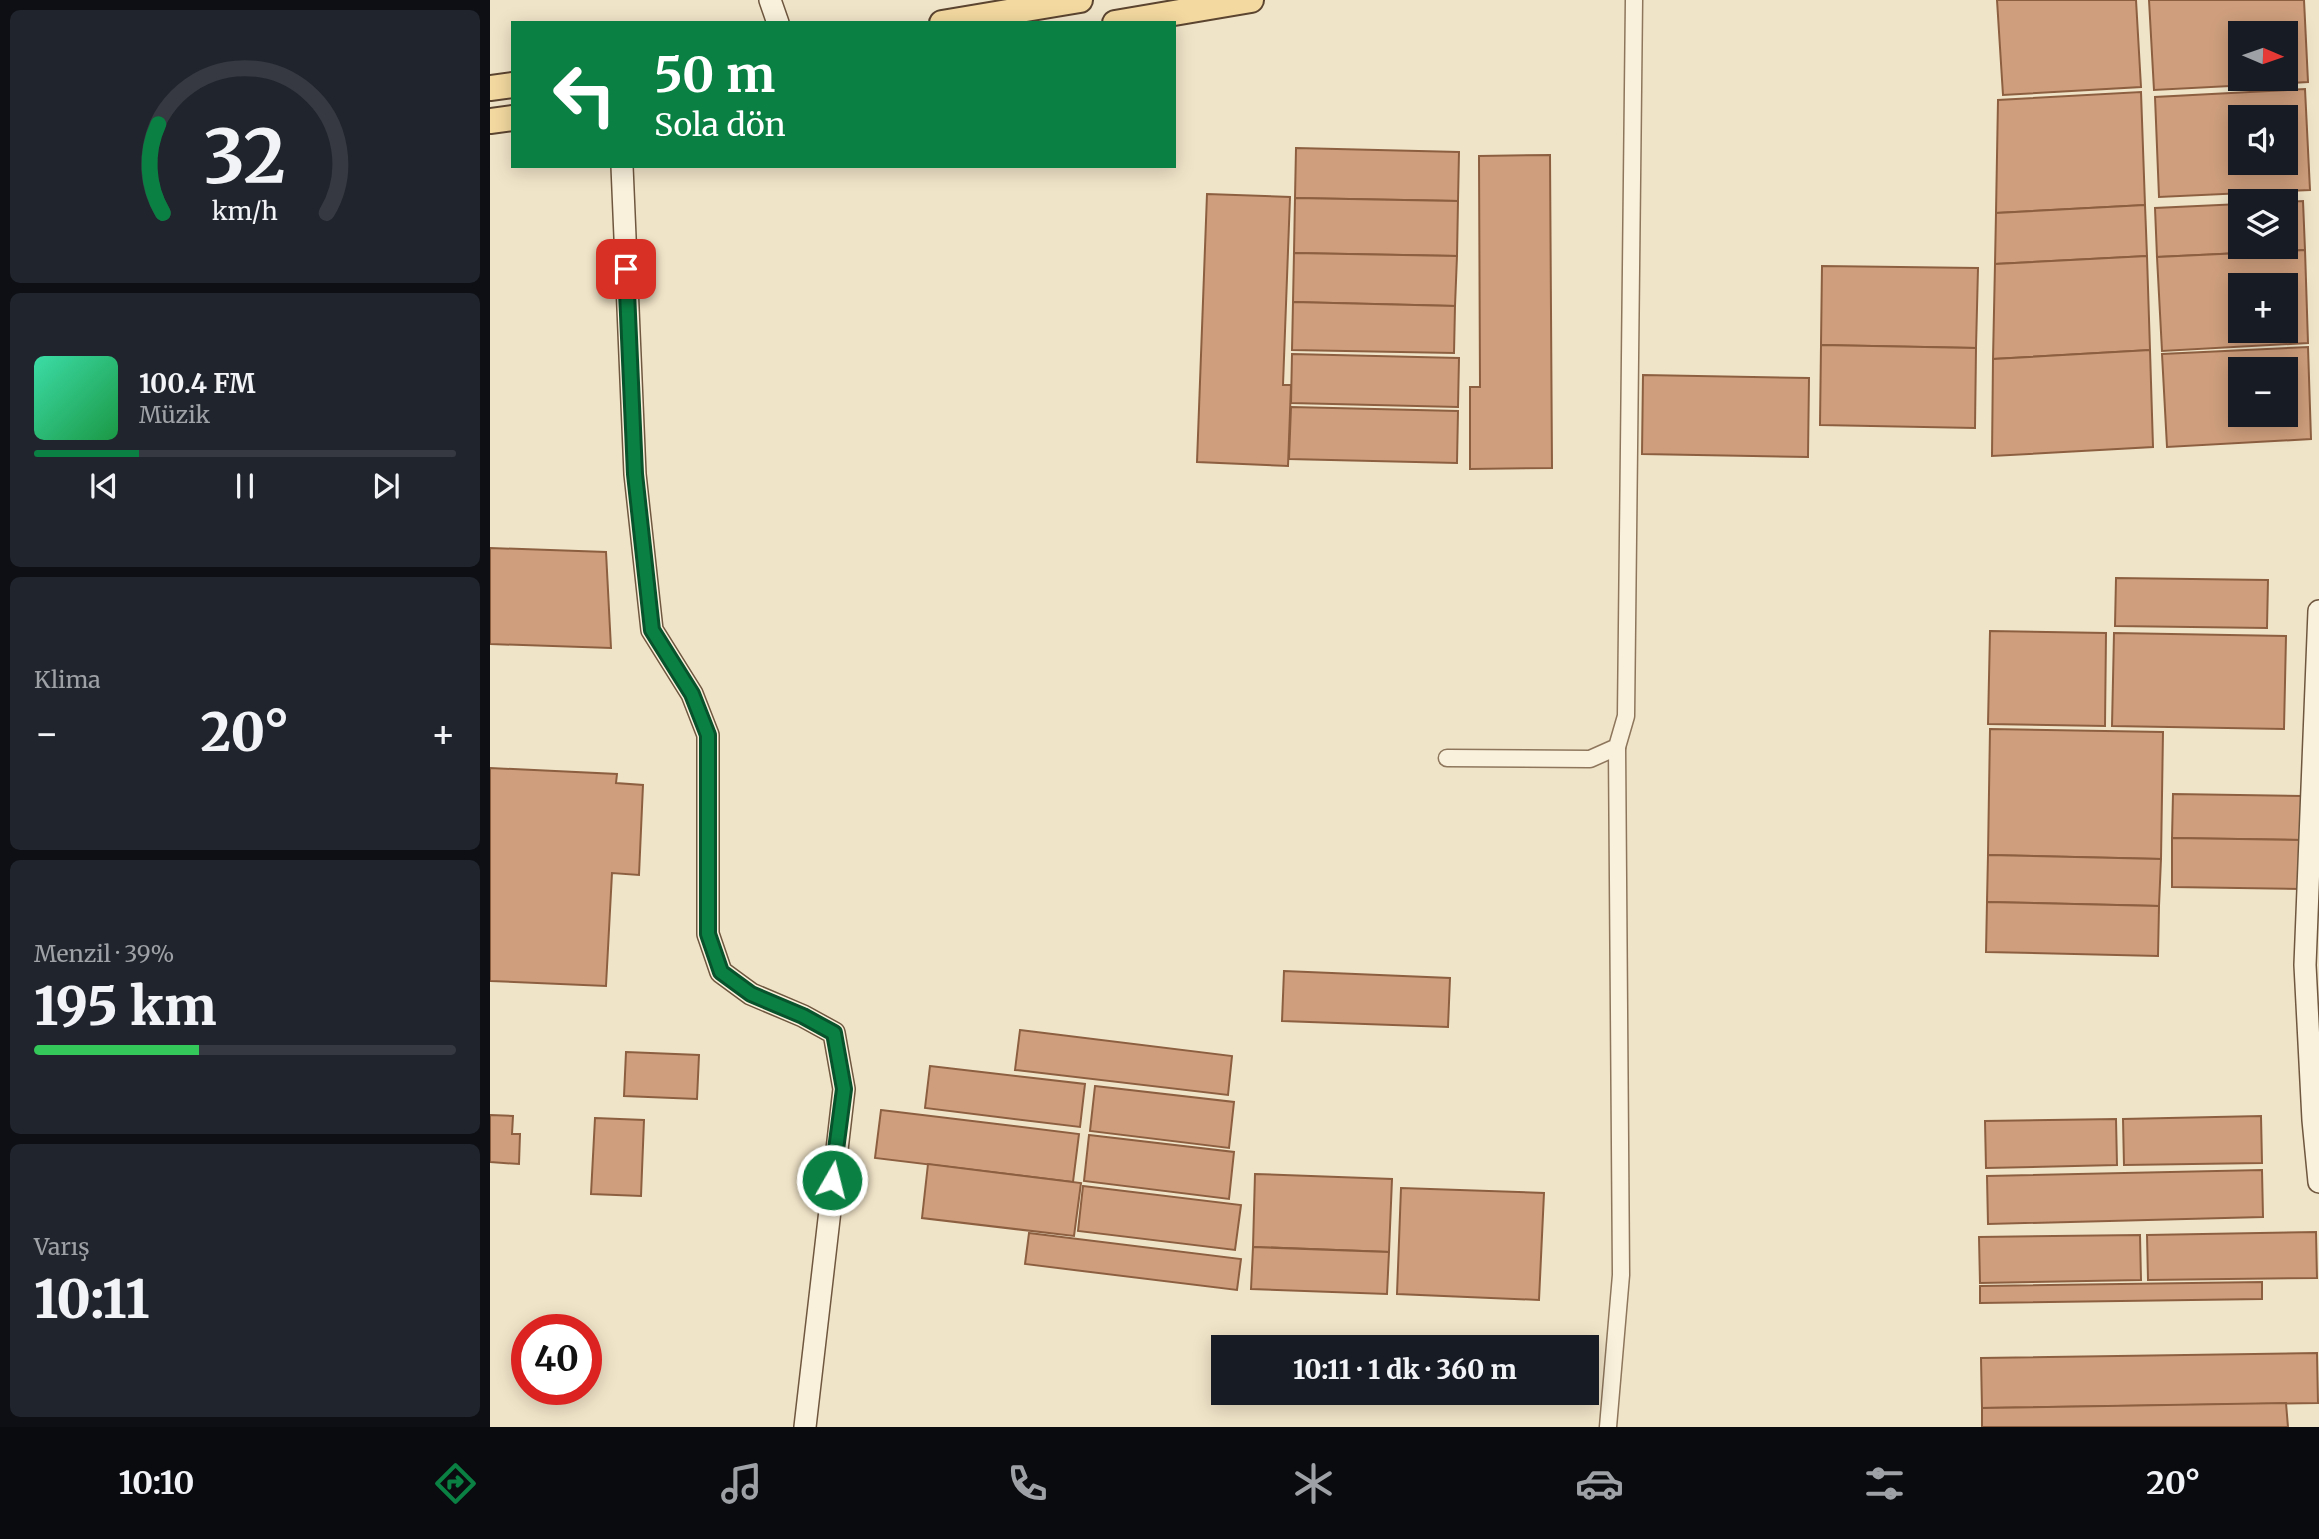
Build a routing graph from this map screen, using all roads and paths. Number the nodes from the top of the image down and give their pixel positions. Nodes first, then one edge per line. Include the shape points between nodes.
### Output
1 (770, 0) edge
2 (1080, 0) edge
3 (1251, 0) edge
4 (1634, 0) edge
5 (1021, 4) edge
6 (777, 21) edge
7 (950, 21) edge
8 (1127, 21) edge
9 (511, 85) edge
10 (490, 88) edge
11 (511, 118) edge
12 (490, 121) edge
13 (622, 168) edge
14 (2319, 611) edge
15 (1617, 747) junction
16 (1447, 758) dead end
17 (2319, 1182) edge
18 (805, 1427) edge
19 (1608, 1427) edge

1 - 6 street
2 - 5 main road
3 - 8 main road
4 - 15 street via 1626,716
5 - 7 main road
9 - 10 main road
11 - 12 main road
13 - 18 street via 635,474 652,630 692,694 708,735 708,934 721,972 751,994 834,1033 844,1089
14 - 17 street via 2305,965
15 - 16 street via 1590,759
15 - 19 street via 1621,1275

